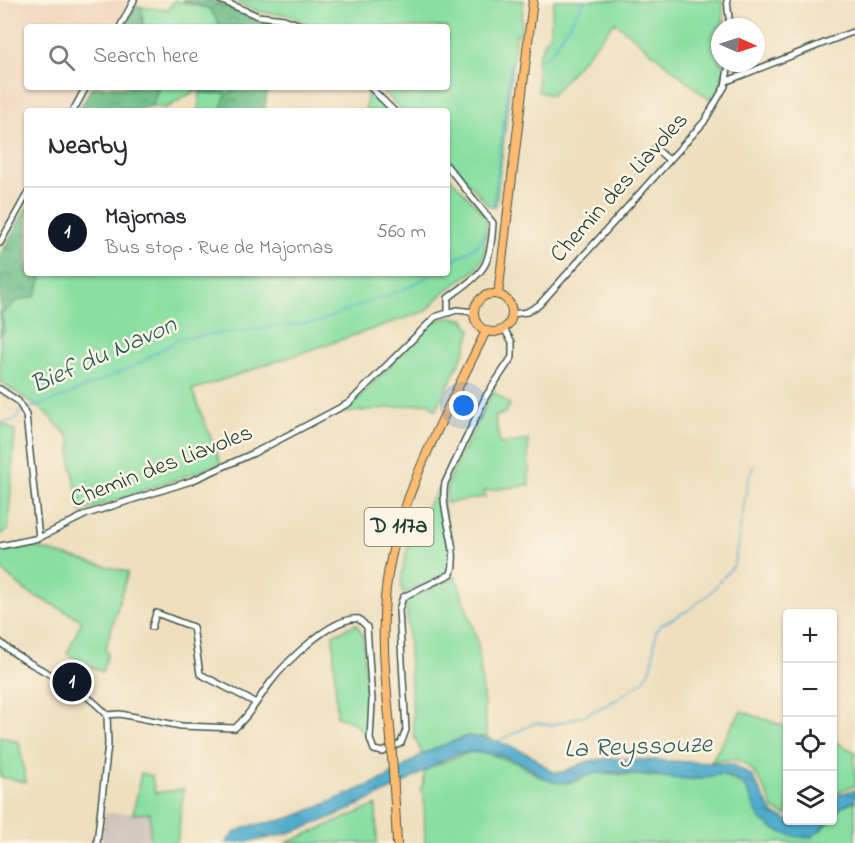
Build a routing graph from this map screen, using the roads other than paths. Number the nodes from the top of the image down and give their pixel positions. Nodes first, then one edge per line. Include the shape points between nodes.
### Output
1 (134, 0) edge
2 (220, 0) edge
3 (532, 0) edge
4 (727, 0) edge
5 (729, 18) edge
6 (122, 24) edge
7 (298, 24) edge
8 (855, 31) edge
9 (728, 72) edge
10 (727, 81) junction
11 (84, 90) edge
12 (373, 90) edge
13 (75, 108) edge
14 (391, 108) edge
15 (655, 148) dead end
16 (669, 160) junction
17 (450, 170) edge
18 (24, 199) edge
19 (0, 243) edge
20 (498, 295) junction
21 (474, 312) junction
22 (448, 313) junction
23 (512, 314) junction
24 (504, 329) junction
25 (486, 331) junction
26 (0, 389) edge
27 (39, 538) junction
28 (0, 546) edge
29 (152, 627) dead end
30 (0, 642) edge
31 (256, 704) junction
32 (107, 715) junction
33 (97, 843) edge
34 (397, 843) edge

1 - 6 street
2 - 7 street via 258,16
3 - 20 main road
4 - 5 street
8 - 10 street
9 - 10 street, Chemin des Liavoles
10 - 16 street, Chemin des Liavoles via 704,122
11 - 13 street
12 - 14 street
15 - 16 street
16 - 23 street, Chemin des Liavoles via 539,305
17 - 22 street via 494,223 489,261 480,274 448,298
18 - 19 street
20 - 21 main road via 480,300
20 - 23 main road via 508,302
21 - 22 street, Chemin des Liavoles
21 - 25 main road via 477,323
22 - 27 street, Chemin des Liavoles via 427,323 362,393 339,410 215,471 87,514
23 - 24 main road
24 - 25 main road
24 - 31 street via 512,342 512,357 486,396 445,483 452,574 404,597 399,609 404,738 382,752 374,750 370,739 372,701 367,627 359,619 343,621 318,636 270,682
25 - 34 main road, D 117a, bridge via 412,490 395,542 384,612
26 - 27 street via 26,415
27 - 28 street, Chemin des Liavoles
29 - 31 street via 156,613 193,627 200,674
30 - 32 street via 94,701
31 - 32 street via 235,729
32 - 33 street via 108,744

